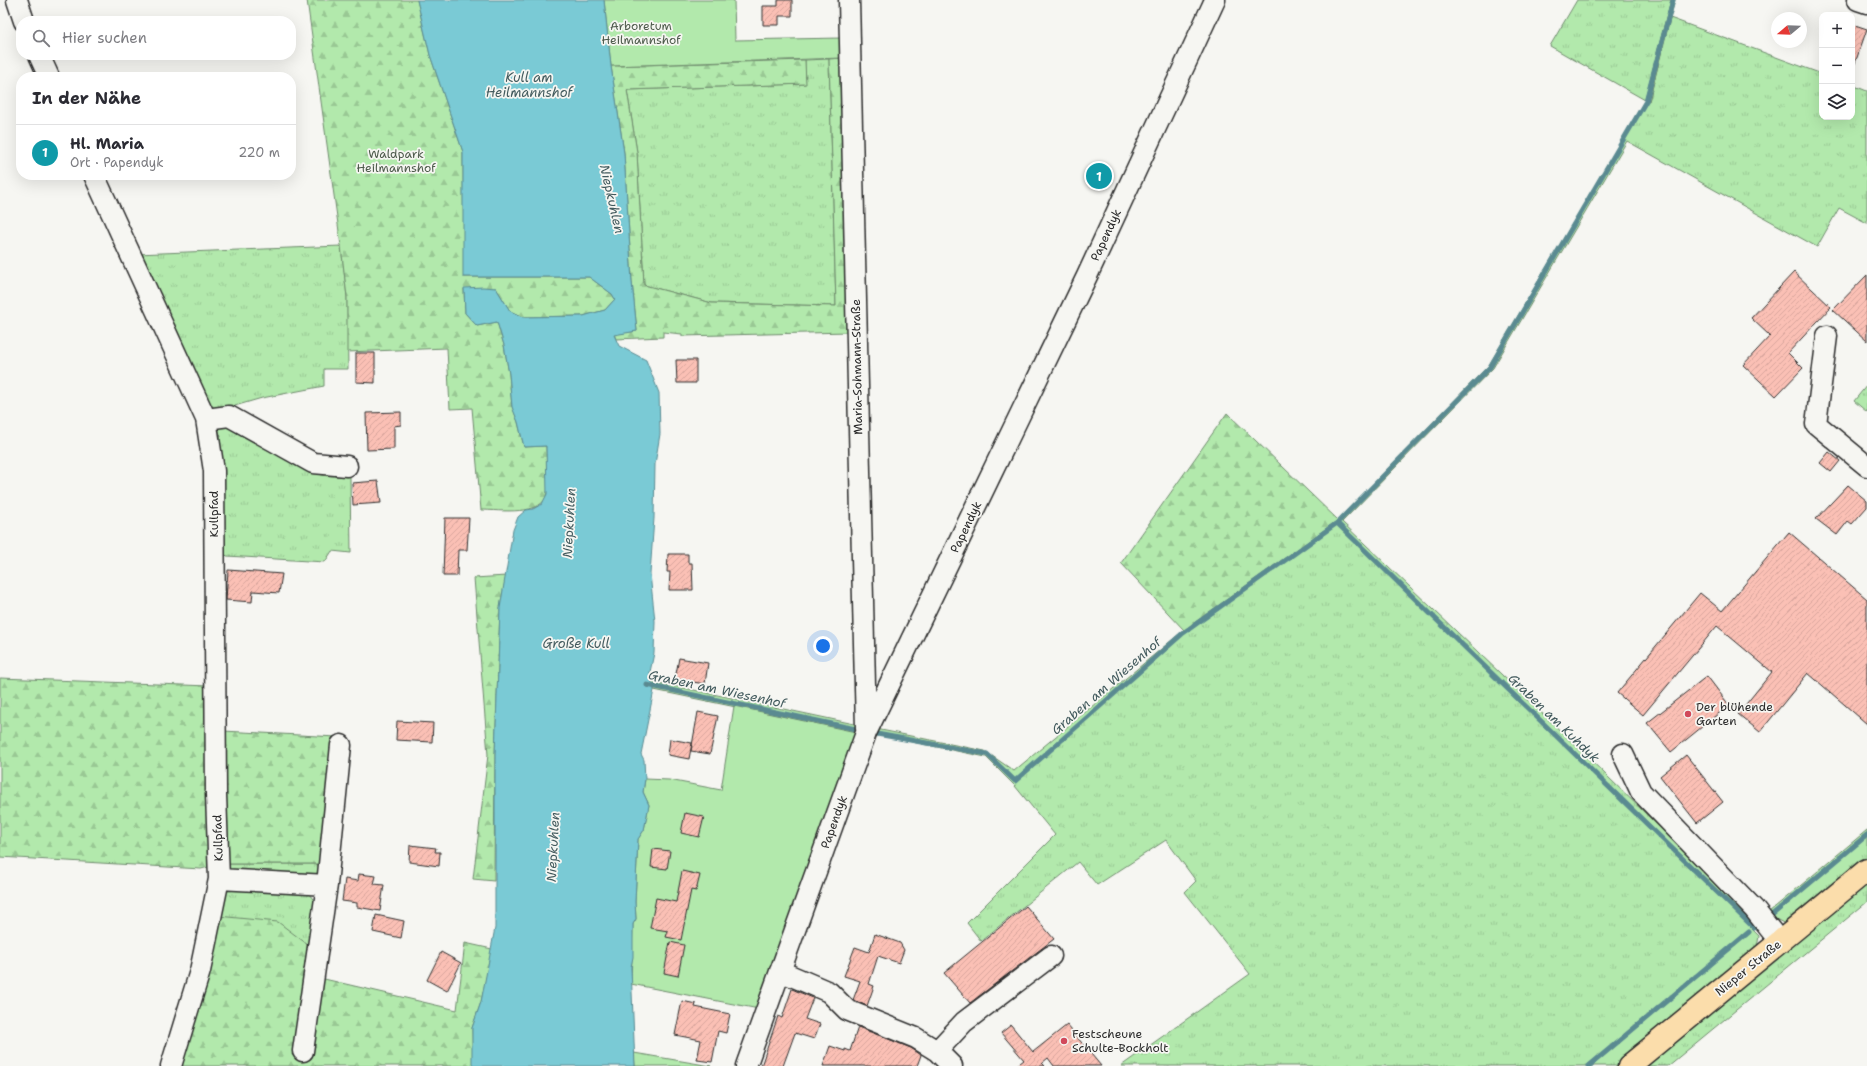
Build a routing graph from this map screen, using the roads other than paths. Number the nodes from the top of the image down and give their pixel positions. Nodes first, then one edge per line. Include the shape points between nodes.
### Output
1 (17, 0) edge
2 (849, 0) edge
3 (1215, 0) edge
4 (1858, 0) edge
5 (1867, 3) edge
6 (22, 16) edge
7 (41, 60) edge
8 (47, 72) edge
9 (96, 180) edge
10 (1827, 336) dead end
11 (206, 419) junction
12 (347, 466) dead end
13 (1867, 466) edge
14 (866, 733) junction
15 (341, 746) dead end
16 (1622, 754) dead end
17 (1867, 870) edge
18 (219, 879) junction
19 (327, 885) junction
20 (1780, 942) junction
21 (1051, 956) dead end
22 (780, 971) junction
23 (303, 1051) dead end
24 (937, 1051) junction
25 (171, 1066) edge
26 (746, 1066) edge
27 (952, 1066) edge
28 (1629, 1066) edge

1 - 6 street
2 - 14 street, Maria-Sohmann-Straße
3 - 14 street, Papendyk via 1087,276
4 - 5 street
7 - 8 street
9 - 11 street, Kullpfad
10 - 13 street via 1816,424
11 - 12 street via 229,416 313,463
11 - 18 street, Kullpfad via 214,471
14 - 22 street, Papendyk
15 - 19 street
16 - 20 street via 1641,792 1754,909
17 - 20 main road, Nieper Straße
18 - 19 street, Kullpfad
18 - 25 street, Kullpfad via 200,971
19 - 23 street
20 - 28 main road, Nieper Straße
21 - 24 street via 964,1022
22 - 24 street via 829,992 847,1010 916,1038
22 - 26 street, Papendyk
24 - 27 street

